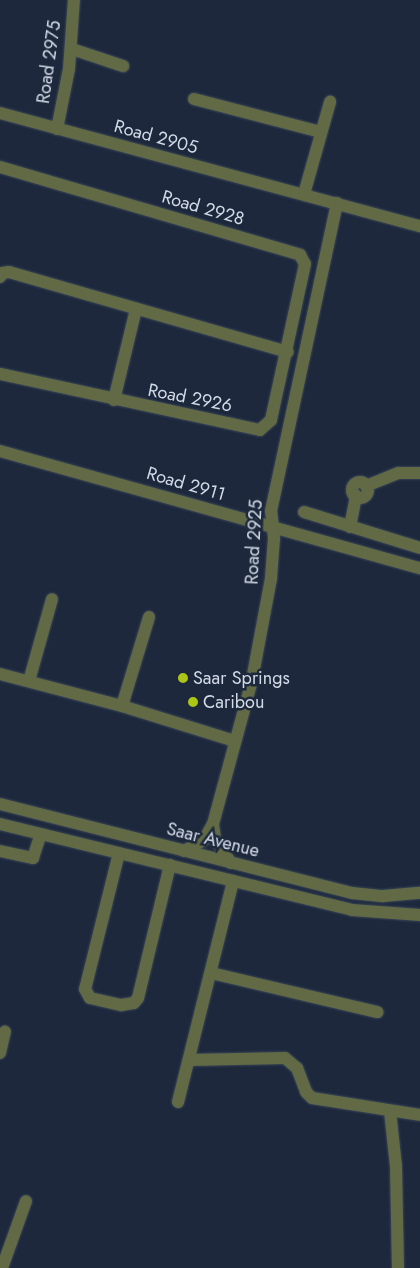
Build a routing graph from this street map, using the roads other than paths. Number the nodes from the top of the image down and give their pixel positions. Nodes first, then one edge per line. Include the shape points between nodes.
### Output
1 (74, 0) edge
2 (72, 49) junction
3 (123, 66) dead end
4 (194, 99) dead end
5 (330, 102) dead end
6 (0, 113) edge
7 (57, 129) junction
8 (321, 132) junction
9 (0, 167) edge
10 (304, 194) junction
11 (337, 203) junction
12 (420, 226) edge
13 (4, 274) edge
14 (136, 309) junction
15 (288, 352) junction
16 (0, 374) edge
17 (279, 384) junction
18 (297, 389) junction
19 (114, 400) junction
20 (260, 430) joint
21 (0, 451) edge
22 (420, 473) edge
23 (304, 512) dead end
24 (272, 526) junction
25 (350, 527) junction
26 (420, 548) edge
27 (420, 568) edge
28 (52, 599) dead end
29 (149, 617) dead end
30 (0, 674) edge
31 (29, 681) junction
32 (122, 706) junction
33 (234, 741) junction
34 (0, 804) edge
35 (0, 824) edge
36 (214, 824) junction
37 (41, 834) junction
38 (0, 850) edge
39 (184, 851) junction
40 (120, 853) junction
41 (231, 863) junction
42 (170, 865) junction
43 (233, 881) junction
44 (420, 893) edge
45 (420, 915) edge
46 (211, 973) junction
47 (376, 1012) dead end
48 (5, 1032) dead end
49 (0, 1053) edge
50 (189, 1060) junction
51 (178, 1102) dead end
52 (390, 1111) junction
53 (420, 1115) edge
54 (26, 1201) dead end
55 (2, 1268) edge
56 (398, 1268) edge

1 - 2 street, Road 2975
2 - 3 street
2 - 7 street, Road 2975
4 - 8 street
5 - 8 street
6 - 7 street, Road 2905
7 - 10 street, Road 2905
8 - 10 street
9 - 15 street, Road 2928 via 300,255 305,264
10 - 11 street, Road 2905
11 - 12 street, Road 2905
11 - 18 street, Road 2925
13 - 14 street
14 - 15 street
14 - 19 street
15 - 17 street, Road 2928
16 - 19 street, Road 2926
17 - 18 street
17 - 20 street, Road 2928 via 271,420
18 - 24 street, Road 2925 via 271,511
19 - 20 street, Road 2926
21 - 24 street, Road 2911
22 - 25 street via 399,473 366,486 366,494 356,496
23 - 25 street
24 - 27 street, Road 2911
24 - 33 street, Road 2925 via 274,544 266,616
25 - 26 street
28 - 31 street
29 - 32 street
30 - 31 street
31 - 32 street
32 - 33 street
33 - 36 street, Road 2925
34 - 39 street, Saar Avenue
35 - 37 street, Saar Avenue
36 - 39 street, Road 2925 via 204,840
36 - 41 street via 216,839
37 - 38 street via 33,858
37 - 40 street, Saar Avenue
39 - 41 street, Saar Avenue
40 - 42 street, Saar Avenue
40 - 42 street via 86,989 90,998 122,1005 134,1003 138,998
41 - 44 street, Saar Avenue via 366,895
42 - 43 street, Saar Avenue
43 - 45 street, Saar Avenue via 352,910
43 - 46 street
46 - 47 street
46 - 50 street
48 - 49 street
50 - 51 street
50 - 52 street via 285,1058 298,1068 306,1092 312,1098
52 - 53 street
52 - 56 street via 396,1166
54 - 55 street

